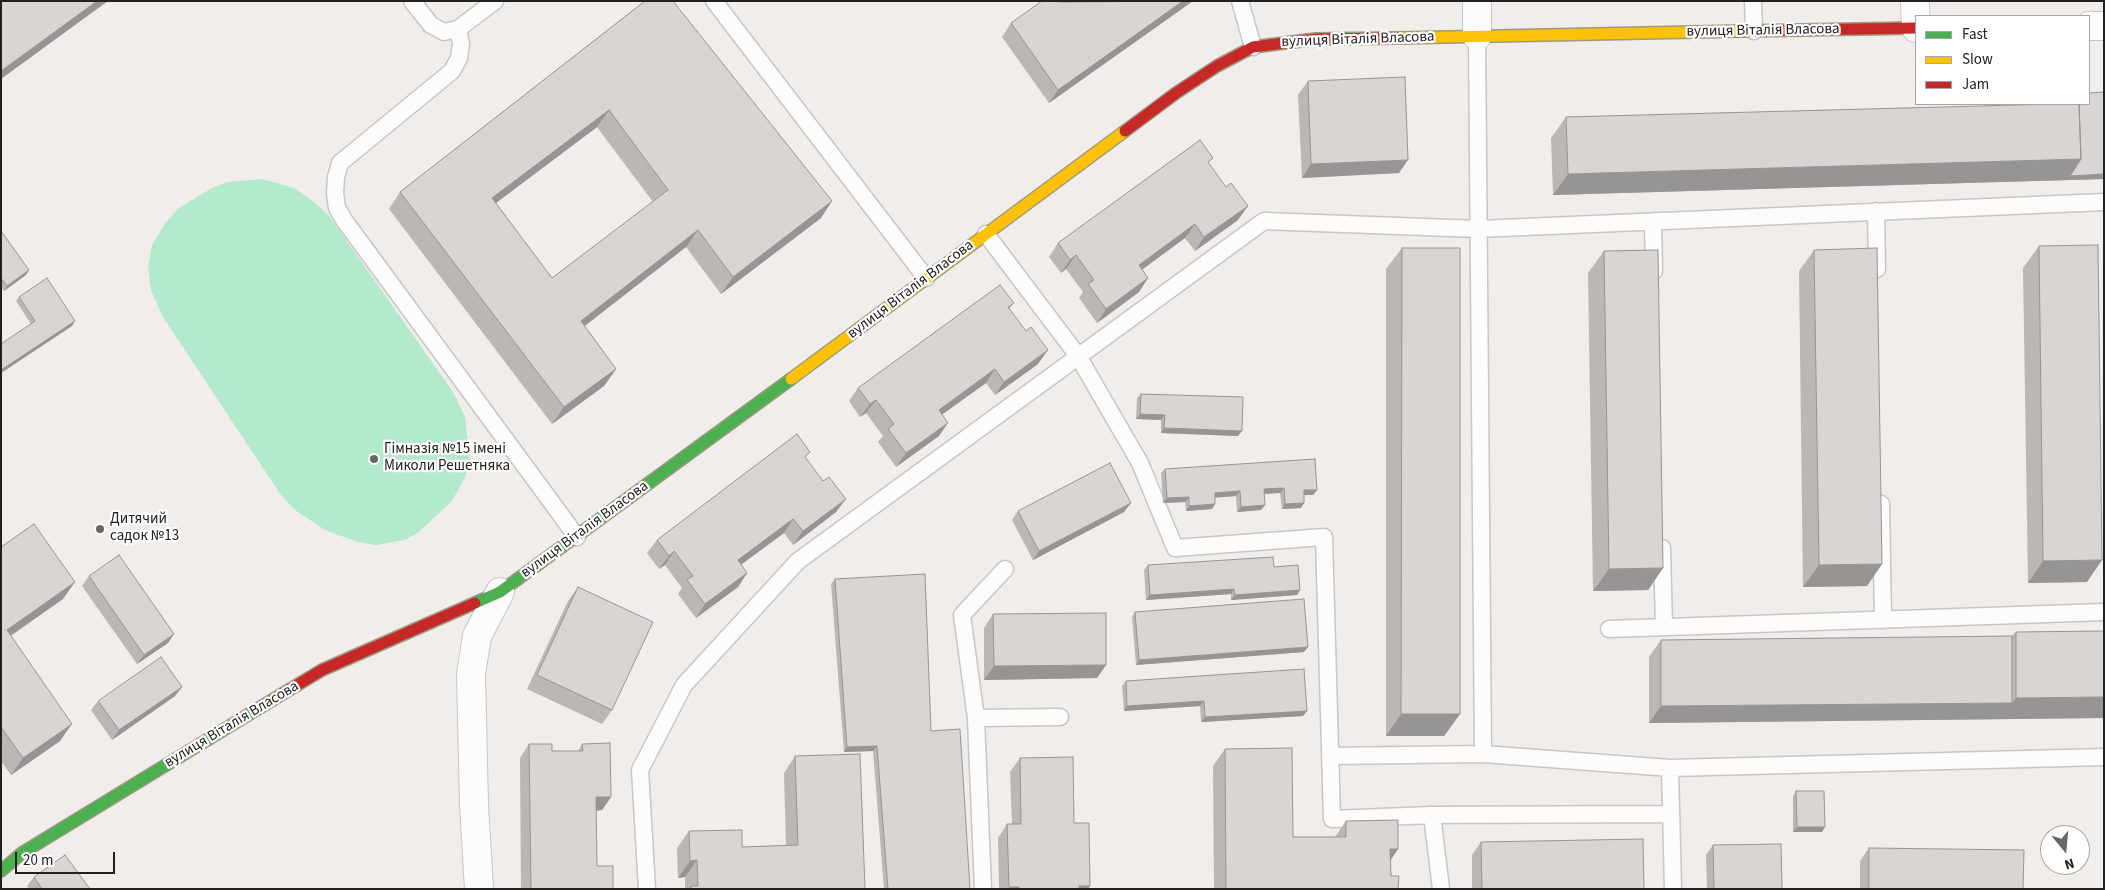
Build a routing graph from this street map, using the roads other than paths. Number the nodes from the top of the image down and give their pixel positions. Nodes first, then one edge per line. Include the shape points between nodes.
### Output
1 (412, 1) edge
2 (495, 1) edge
3 (714, 1) edge
4 (1240, 1) edge
5 (1477, 1) edge
6 (1753, 1) edge
7 (1915, 1) edge
8 (1916, 15) edge
9 (2090, 26) edge
10 (2104, 26) edge
11 (1915, 28) edge
12 (458, 29) junction
13 (1754, 31) junction
14 (1477, 36) junction
15 (1253, 47) junction
16 (2104, 202) edge
17 (1876, 211) junction
18 (1653, 221) junction
19 (1478, 228) junction
20 (986, 234) junction
21 (926, 278) junction
22 (1878, 281) edge
23 (1655, 290) edge
24 (1078, 356) junction
25 (1881, 490) edge
26 (1661, 528) edge
27 (577, 537) junction
28 (1005, 569) dead end
29 (500, 592) junction
30 (2104, 612) edge
31 (1883, 620) junction
32 (1664, 628) junction
33 (1609, 629) dead end
34 (976, 718) junction
35 (1060, 718) dead end
36 (1483, 754) junction
37 (1330, 756) junction
38 (2104, 757) edge
39 (1670, 768) junction
40 (1671, 814) junction
41 (1432, 816) junction
42 (1, 871) edge
43 (479, 889) edge
44 (647, 889) edge
45 (983, 889) edge
46 (1441, 889) edge
47 (1673, 889) edge

1 - 12 lane via 431,25 444,32
2 - 12 lane
3 - 21 lane
4 - 15 lane
5 - 14 street
6 - 13 lane
7 - 8 street
9 - 10 street
11 - 13 street, вулиця Віталія Власова
12 - 27 lane via 461,44 459,58 452,71 340,163 336,185 337,208
13 - 14 street, вулиця Віталія Власова
14 - 15 street, вулиця Віталія Власова via 1316,39
14 - 19 lane
15 - 20 street, вулиця Віталія Власова via 1217,66 1176,94
16 - 17 lane
17 - 18 lane
17 - 22 lane
18 - 19 lane
18 - 23 lane
19 - 24 lane via 1264,221
19 - 36 lane
20 - 21 street, вулиця Віталія Власова
20 - 24 lane
21 - 27 street, вулиця Віталія Власова
24 - 37 lane via 1140,463 1175,548 1324,537
24 - 44 lane via 798,561 684,684 640,770
25 - 31 lane
26 - 32 lane
27 - 29 street, вулиця Віталія Власова
28 - 34 lane via 962,615
29 - 42 street, вулиця Віталія Власова via 322,670 22,852
29 - 43 street via 477,636 471,674
30 - 31 lane
31 - 32 lane
32 - 33 lane
34 - 35 lane
34 - 45 lane
36 - 37 lane
36 - 39 lane
37 - 41 lane via 1332,819
38 - 39 lane
39 - 40 lane
40 - 41 lane
40 - 47 lane
41 - 46 lane

